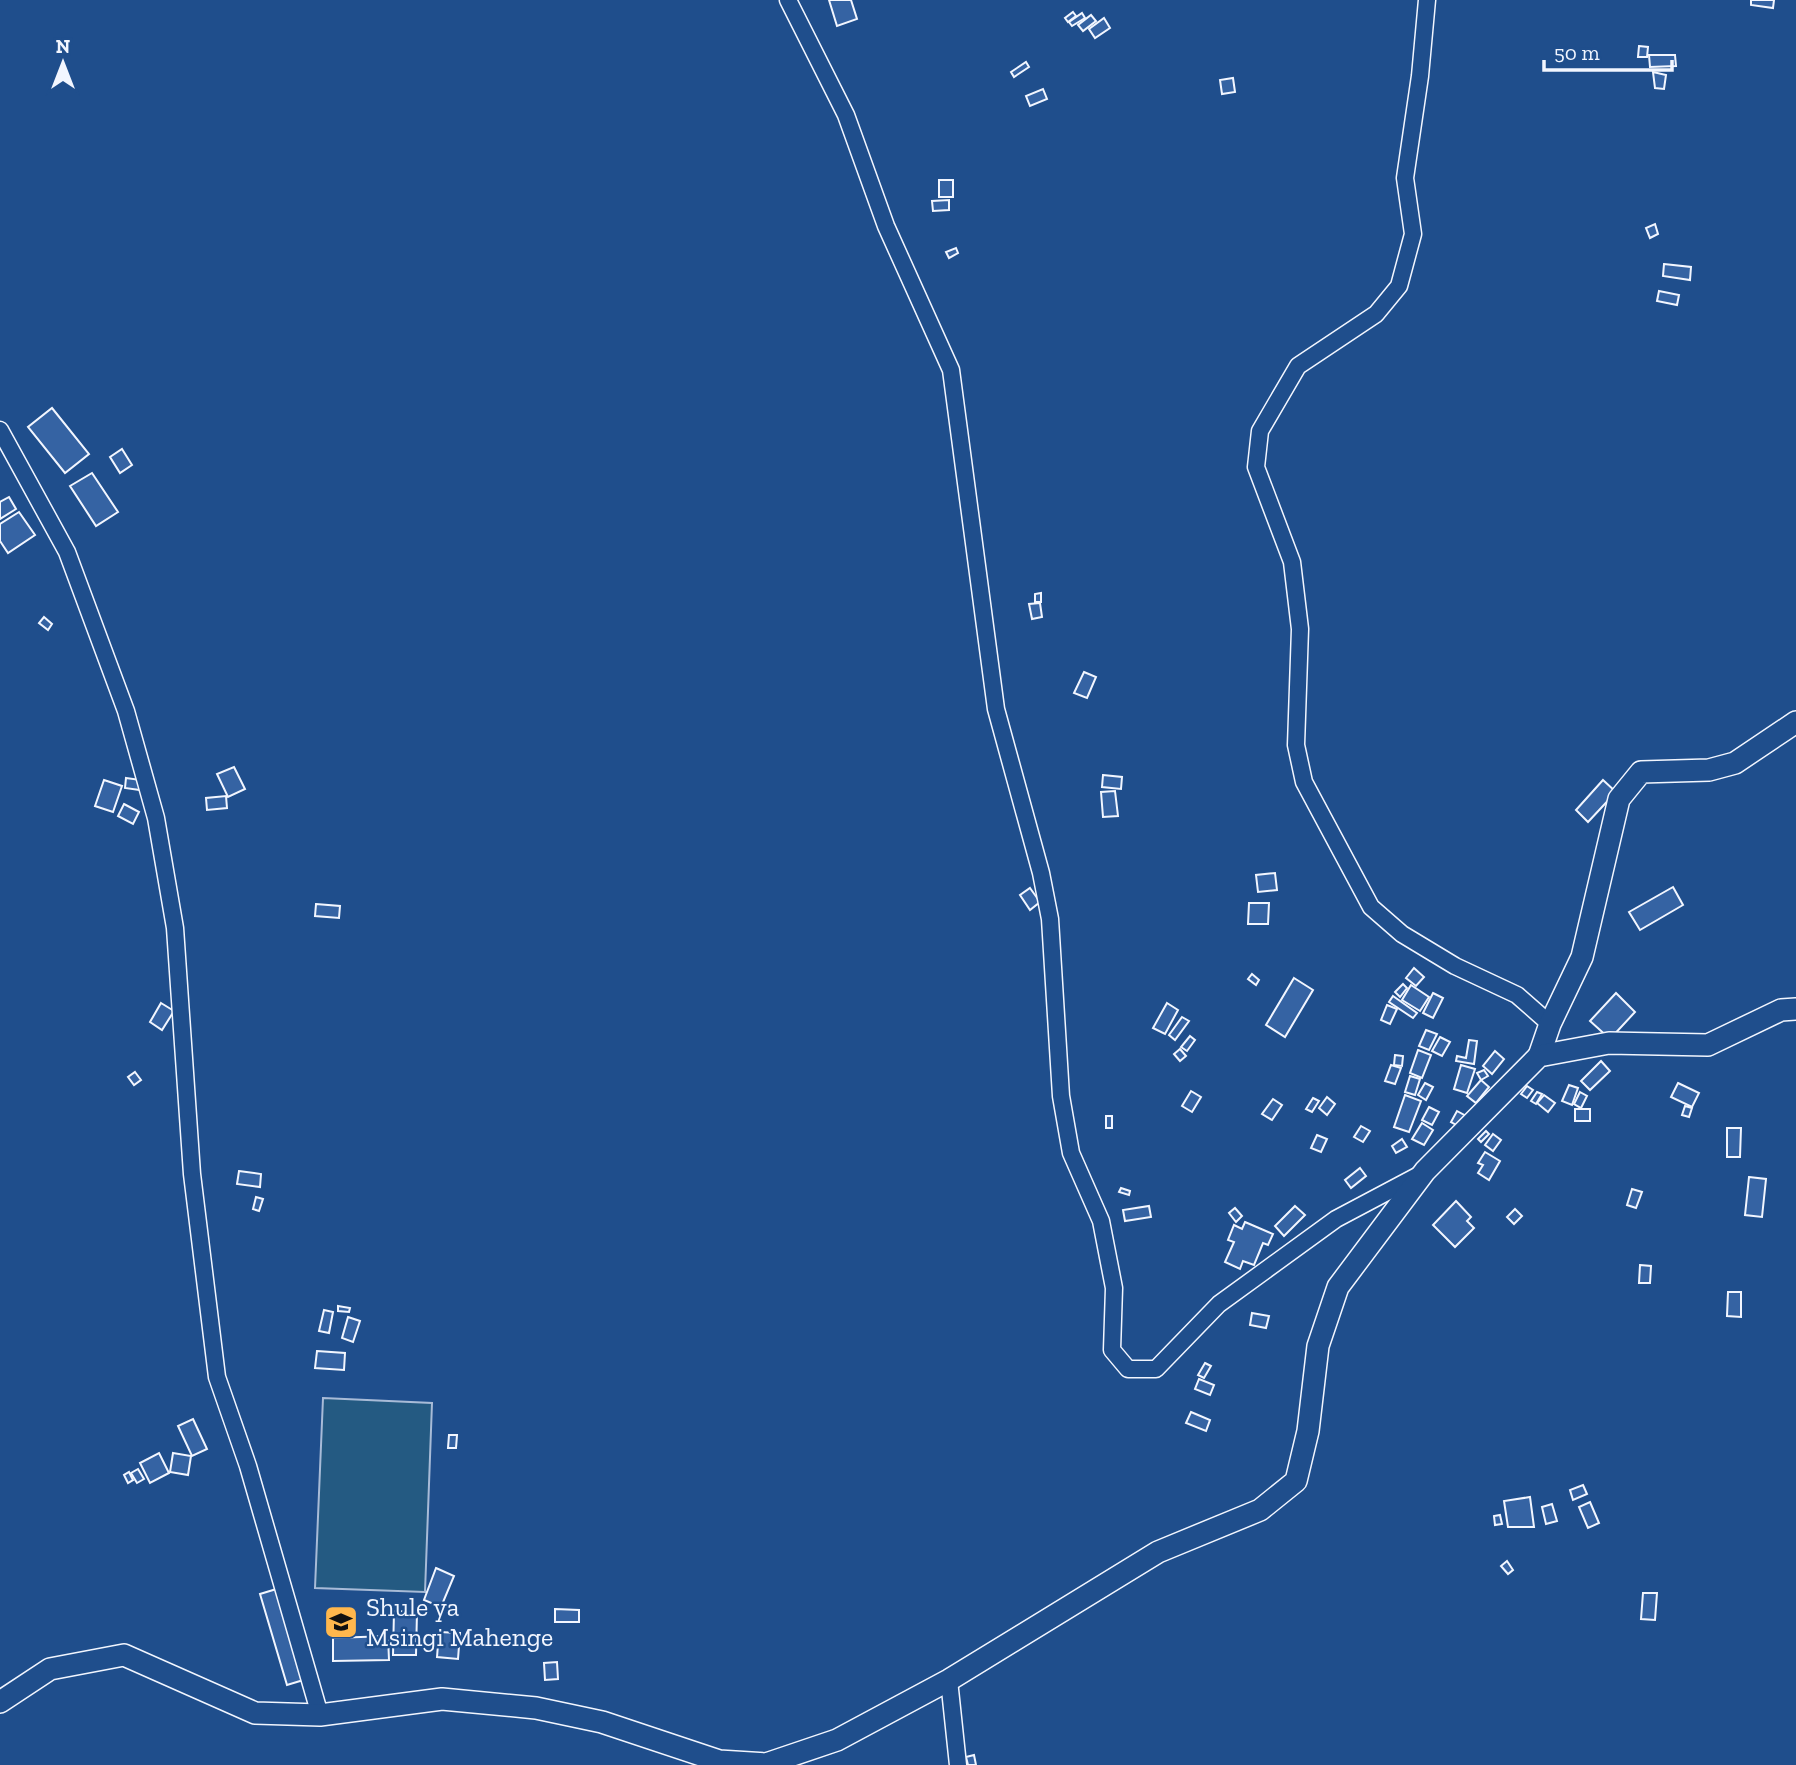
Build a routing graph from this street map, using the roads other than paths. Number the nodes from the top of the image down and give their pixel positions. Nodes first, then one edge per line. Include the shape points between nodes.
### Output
1 (788, 0) edge
2 (1427, 0) edge
3 (0, 430) edge
4 (1796, 722) edge
5 (1796, 1009) edge
6 (1550, 1024) junction
7 (1539, 1056) junction
8 (1425, 1171) junction
9 (949, 1679) junction
10 (0, 1702) edge
11 (320, 1715) junction
12 (958, 1765) edge

1 - 8 street via 846,115 886,226 951,370 996,709 1050,919 1061,1096 1071,1153 1101,1221 1114,1288 1112,1350 1128,1370 1156,1369 1219,1304 1336,1219
2 - 6 street via 1405,178 1413,234 1399,286 1376,314 1298,366 1259,430 1256,467 1292,562 1300,629 1296,745 1304,782 1371,907 1402,934 1455,966 1517,995
3 - 11 street via 67,552 126,711 156,818 175,928 192,1174 217,1377 248,1466
4 - 6 street via 1735,763 1709,770 1641,772 1619,799 1582,957
5 - 7 street via 1781,1010 1708,1045 1609,1043
6 - 7 street
7 - 8 street
8 - 9 street via 1338,1287 1318,1346 1308,1431 1296,1481 1260,1510 1158,1552
9 - 11 street via 837,1740 766,1764 719,1760 602,1722 536,1708 442,1699
9 - 12 street
10 - 11 street via 50,1669 124,1655 255,1713

